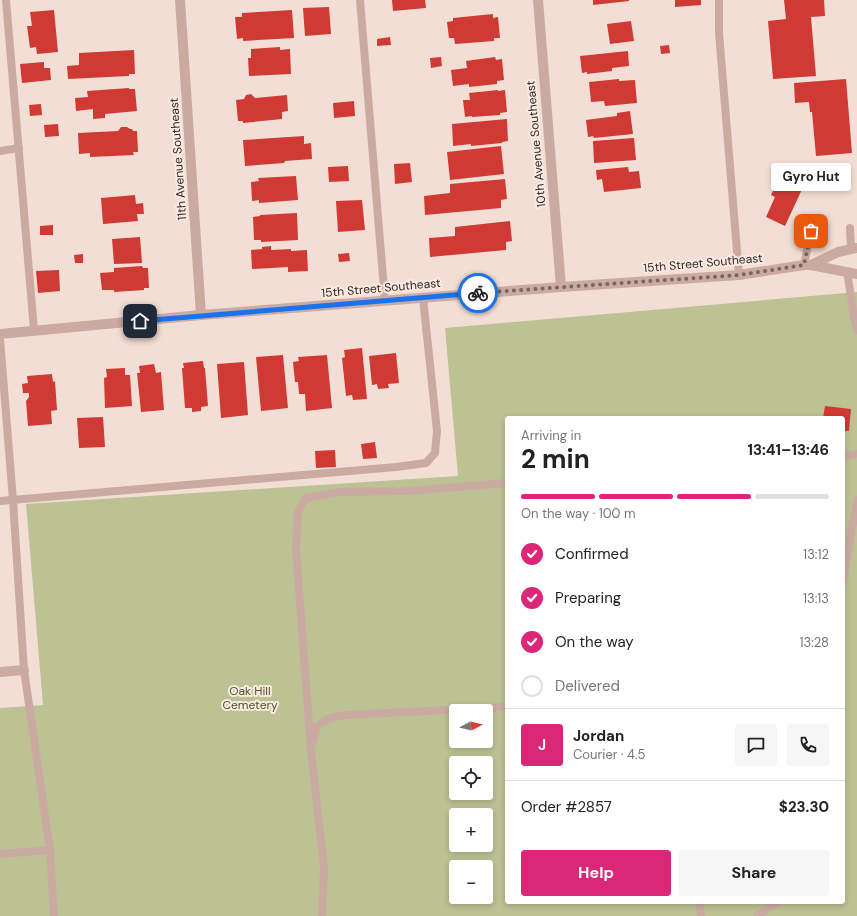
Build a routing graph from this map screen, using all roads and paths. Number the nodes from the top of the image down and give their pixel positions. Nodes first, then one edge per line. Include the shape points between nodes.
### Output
1 (6, 0) edge
2 (180, 0) edge
3 (360, 0) edge
4 (538, 0) edge
5 (719, 0) edge
6 (19, 148) junction
7 (0, 151) edge
8 (813, 219) dead end
9 (850, 228) dead end
10 (854, 248) edge
11 (808, 265) junction
12 (846, 272) junction
13 (857, 274) edge
14 (739, 275) junction
15 (561, 287) junction
16 (423, 298) junction
17 (385, 301) junction
18 (201, 315) junction
19 (34, 330) junction
20 (857, 330) edge
21 (0, 334) edge
22 (0, 339) edge
23 (857, 454) edge
24 (845, 457) edge
25 (505, 483) edge
26 (14, 500) junction
27 (857, 500) edge
28 (0, 501) edge
29 (845, 569) edge
30 (24, 670) junction
31 (0, 672) edge
32 (505, 707) edge
33 (311, 751) junction
34 (50, 850) junction
35 (0, 854) edge
36 (700, 904) edge
37 (775, 904) edge
38 (54, 916) edge
39 (322, 916) edge
40 (701, 916) edge
41 (757, 916) edge

1 - 6 lane
2 - 18 street, 11th Avenue Southeast
3 - 17 lane
4 - 15 street, 10th Avenue Southeast
5 - 14 lane via 719,33
6 - 7 lane
6 - 19 lane
8 - 11 lane
9 - 10 lane
10 - 11 street, 15th Street Southeast
11 - 12 street, 15th Street Southeast
11 - 14 street, 15th Street Southeast
12 - 13 street, 15th Street Southeast
12 - 20 lane
14 - 15 street, 15th Street Southeast
15 - 16 street, 15th Street Southeast
16 - 17 street, 15th Street Southeast
16 - 26 lane via 437,431 435,453 426,464
17 - 18 street, 15th Street Southeast
18 - 19 street, 15th Street Southeast
19 - 21 street, 15th Street Southeast
22 - 26 lane
23 - 24 lane
25 - 33 lane via 410,491 338,492 306,498 298,511 296,549
26 - 28 lane
26 - 30 lane
27 - 29 lane
30 - 31 street
30 - 34 lane
32 - 33 lane via 344,715 328,719 317,726
33 - 39 lane via 324,868
34 - 35 lane
34 - 38 lane
36 - 40 lane
37 - 41 lane

